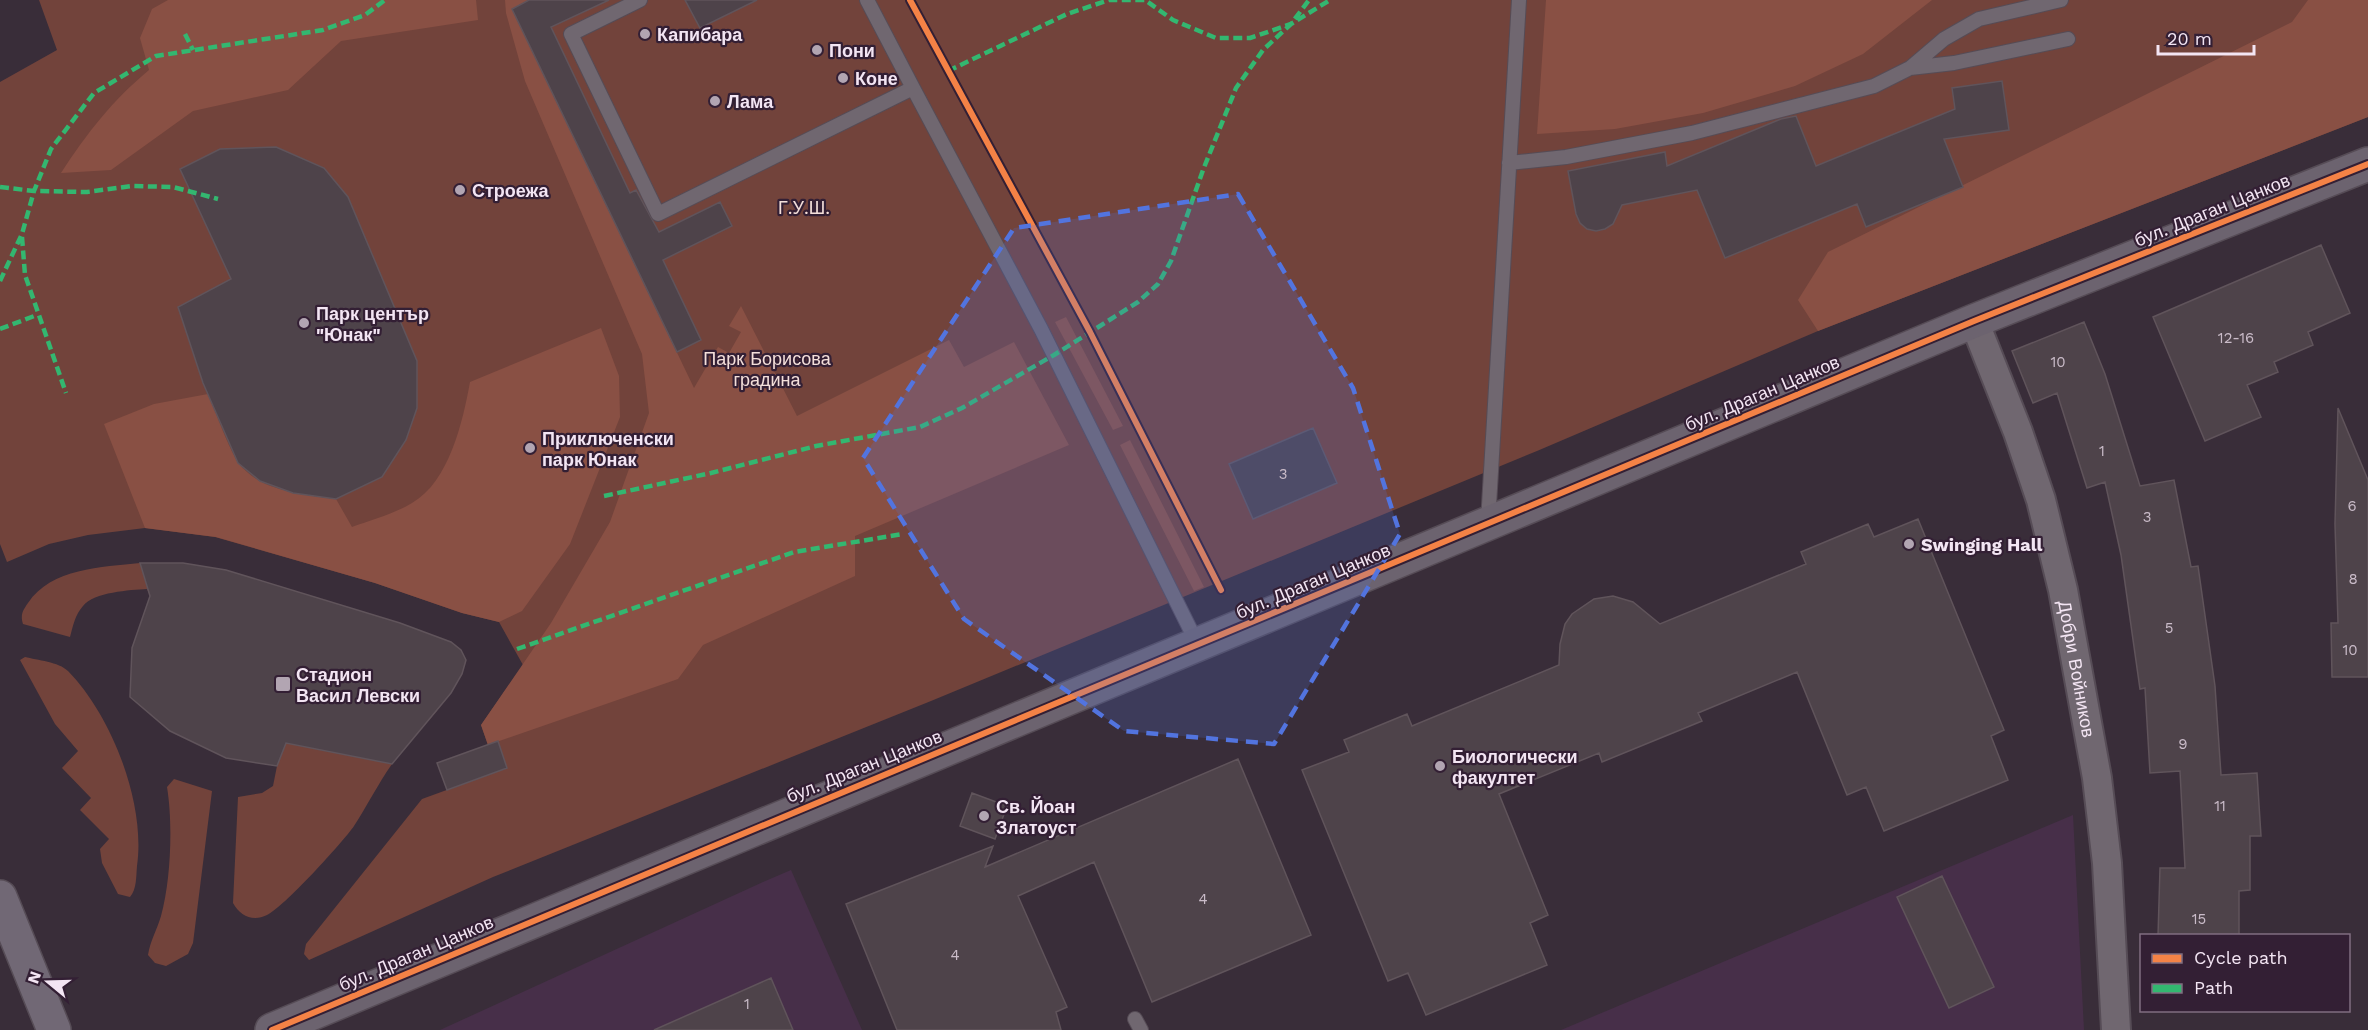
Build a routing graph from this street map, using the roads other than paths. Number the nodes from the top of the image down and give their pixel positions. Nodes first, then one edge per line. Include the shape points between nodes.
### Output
1 (640, 0) edge
2 (867, 0) edge
3 (1519, 0) edge
4 (2061, 0) edge
5 (2068, 39) dead end
6 (1910, 68) junction
7 (913, 88) junction
8 (1509, 163) junction
9 (2368, 164) edge
10 (1974, 321) junction
11 (1488, 524) junction
12 (1198, 645) junction
13 (0, 897) edge
14 (54, 1030) edge
15 (272, 1030) edge
16 (2116, 1030) edge

1 - 7 lane via 572,34 658,213
2 - 7 lane
3 - 8 lane
4 - 6 lane via 1979,19 1944,39
5 - 6 lane via 1954,63
6 - 8 lane via 1874,86 1692,134
7 - 12 lane via 1054,355
8 - 11 lane
9 - 10 street, бул. Драган Цанков
10 - 11 street, бул. Драган Цанков
10 - 16 street, Добри Войников via 2041,500 2063,590 2097,778 2107,863
11 - 12 street, бул. Драган Цанков
12 - 15 street, бул. Драган Цанков
13 - 14 main road

